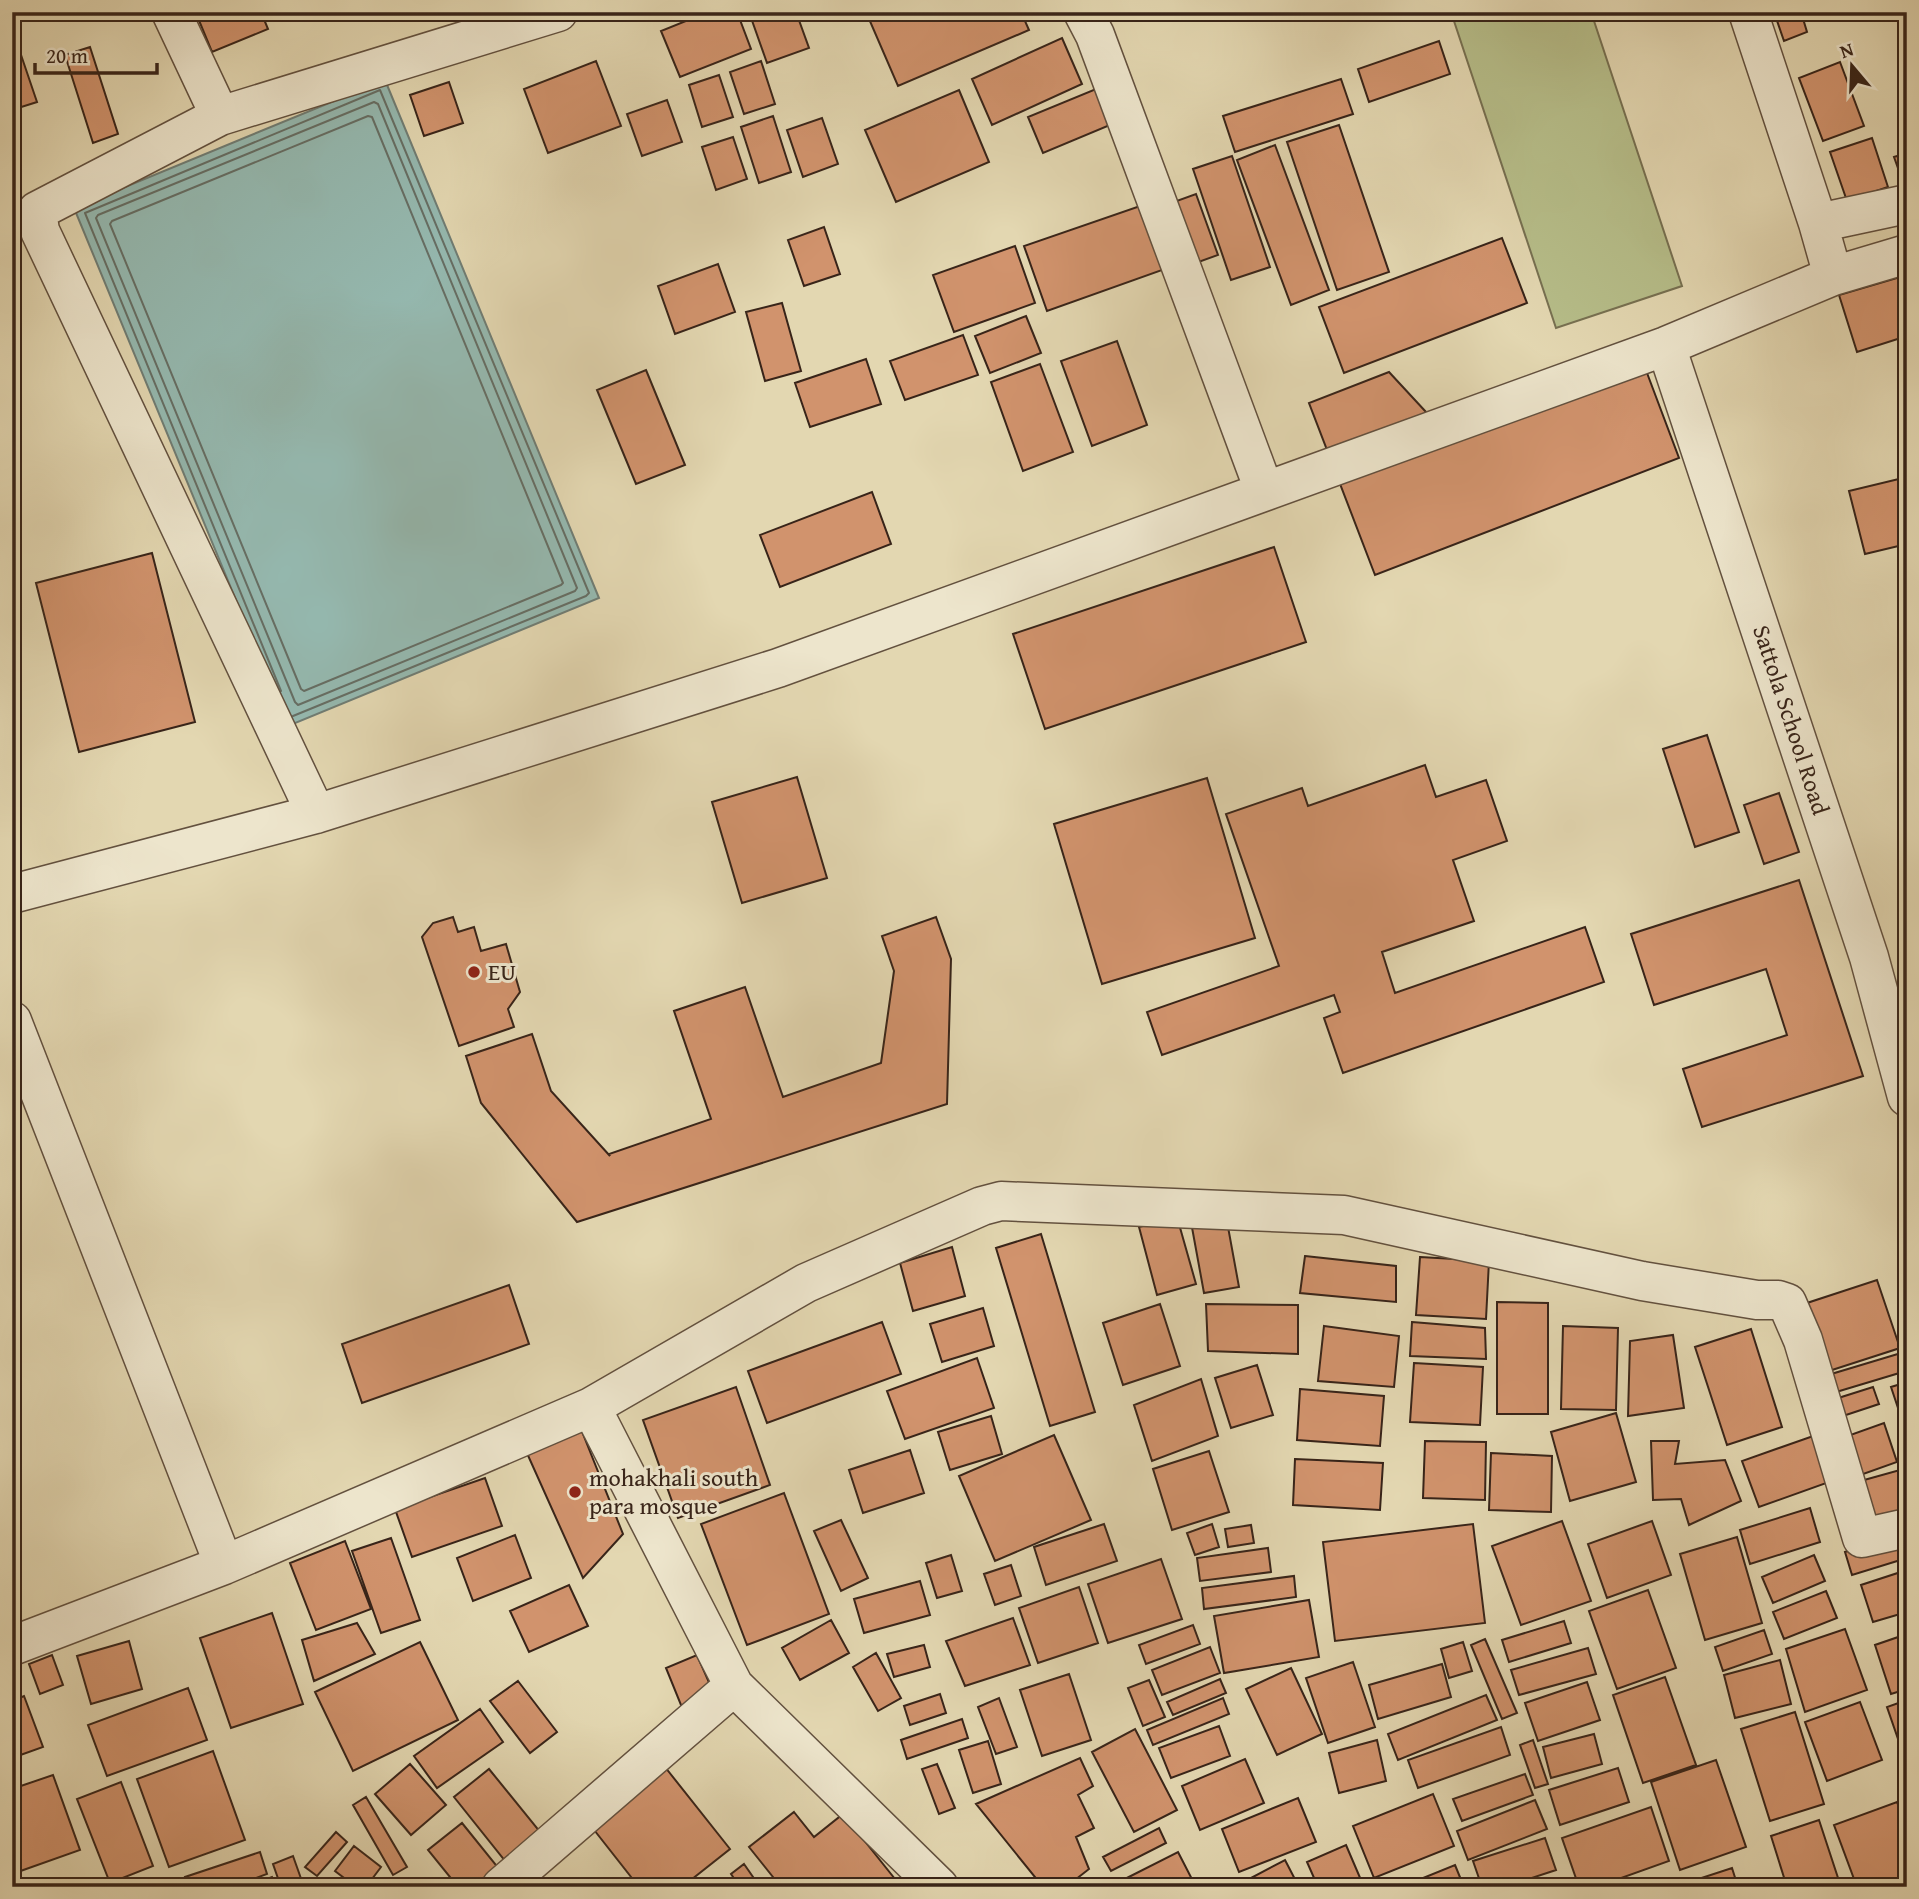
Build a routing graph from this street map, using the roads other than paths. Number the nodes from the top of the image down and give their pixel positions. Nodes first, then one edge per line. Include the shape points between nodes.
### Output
1 (171, 12) edge
2 (558, 12) edge
3 (1083, 12) edge
4 (1748, 12) edge
5 (220, 116) junction
6 (1907, 204) edge
7 (1818, 223) junction
8 (1907, 254) edge
9 (1833, 276) junction
10 (1666, 346) junction
11 (1264, 491) junction
12 (316, 814) junction
13 (12, 894) edge
14 (12, 1021) edge
15 (1907, 1097) edge
16 (591, 1407) junction
17 (1907, 1528) edge
18 (224, 1565) junction
19 (12, 1646) edge
20 (734, 1686) junction
21 (501, 1887) edge
22 (939, 1887) edge

1 - 5 street
2 - 5 street
3 - 11 street
4 - 7 street
5 - 12 street via 37,211 40,231
6 - 7 street
7 - 9 street
8 - 9 street
9 - 10 street
10 - 11 street
10 - 15 street, Sattola School Road via 1869,957
11 - 12 street via 778,668
12 - 13 street
14 - 18 street
16 - 17 street via 806,1283 982,1206 1002,1201 1344,1215 1643,1281 1787,1303 1862,1538
16 - 18 street
16 - 20 street
18 - 19 street
20 - 21 street
20 - 22 street

